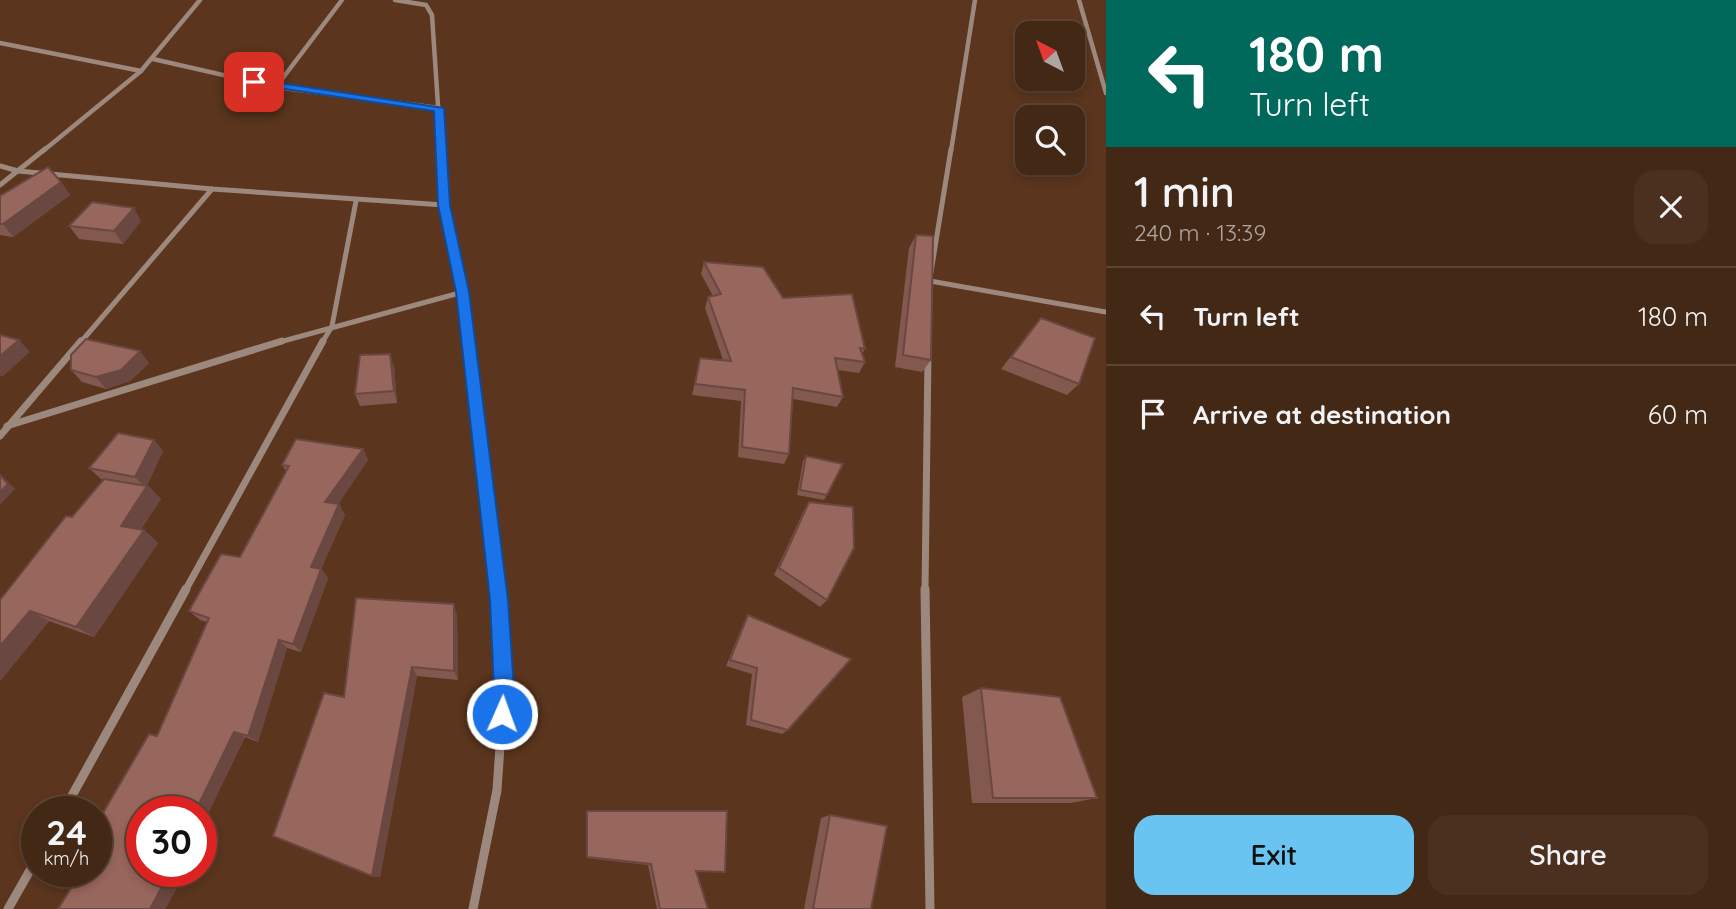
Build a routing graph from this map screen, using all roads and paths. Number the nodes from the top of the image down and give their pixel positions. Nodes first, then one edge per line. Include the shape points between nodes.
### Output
1 (200, 0) edge
2 (342, 0) edge
3 (395, 0) edge
4 (975, 0) edge
5 (1079, 0) edge
6 (0, 43) edge
7 (153, 59) junction
8 (141, 71) junction
9 (276, 87) junction
10 (1106, 93) edge
11 (439, 108) junction
12 (0, 166) edge
13 (18, 171) junction
14 (0, 185) edge
15 (212, 189) junction
16 (356, 201) junction
17 (444, 205) junction
18 (930, 281) junction
19 (463, 292) junction
20 (930, 294) edge
21 (1106, 312) edge
22 (332, 327) junction
23 (928, 346) edge
24 (8, 426) junction
25 (0, 436) edge
26 (72, 796) edge
27 (21, 887) edge
28 (8, 909) edge
29 (473, 909) edge
30 (930, 909) edge

1 - 7 street
2 - 9 street
3 - 11 street via 418,2 430,9
4 - 18 street
5 - 10 street
6 - 8 street
7 - 8 street
7 - 9 street
8 - 13 street
9 - 11 street
11 - 17 street
12 - 13 street
13 - 14 street
13 - 15 street
15 - 16 street
15 - 24 street
16 - 17 street
16 - 22 street
17 - 19 street
18 - 20 street
18 - 21 street
19 - 22 street
19 - 29 street via 499,600 504,689 496,790
22 - 24 street
22 - 26 street
23 - 30 street via 924,548
24 - 25 street
27 - 28 street

